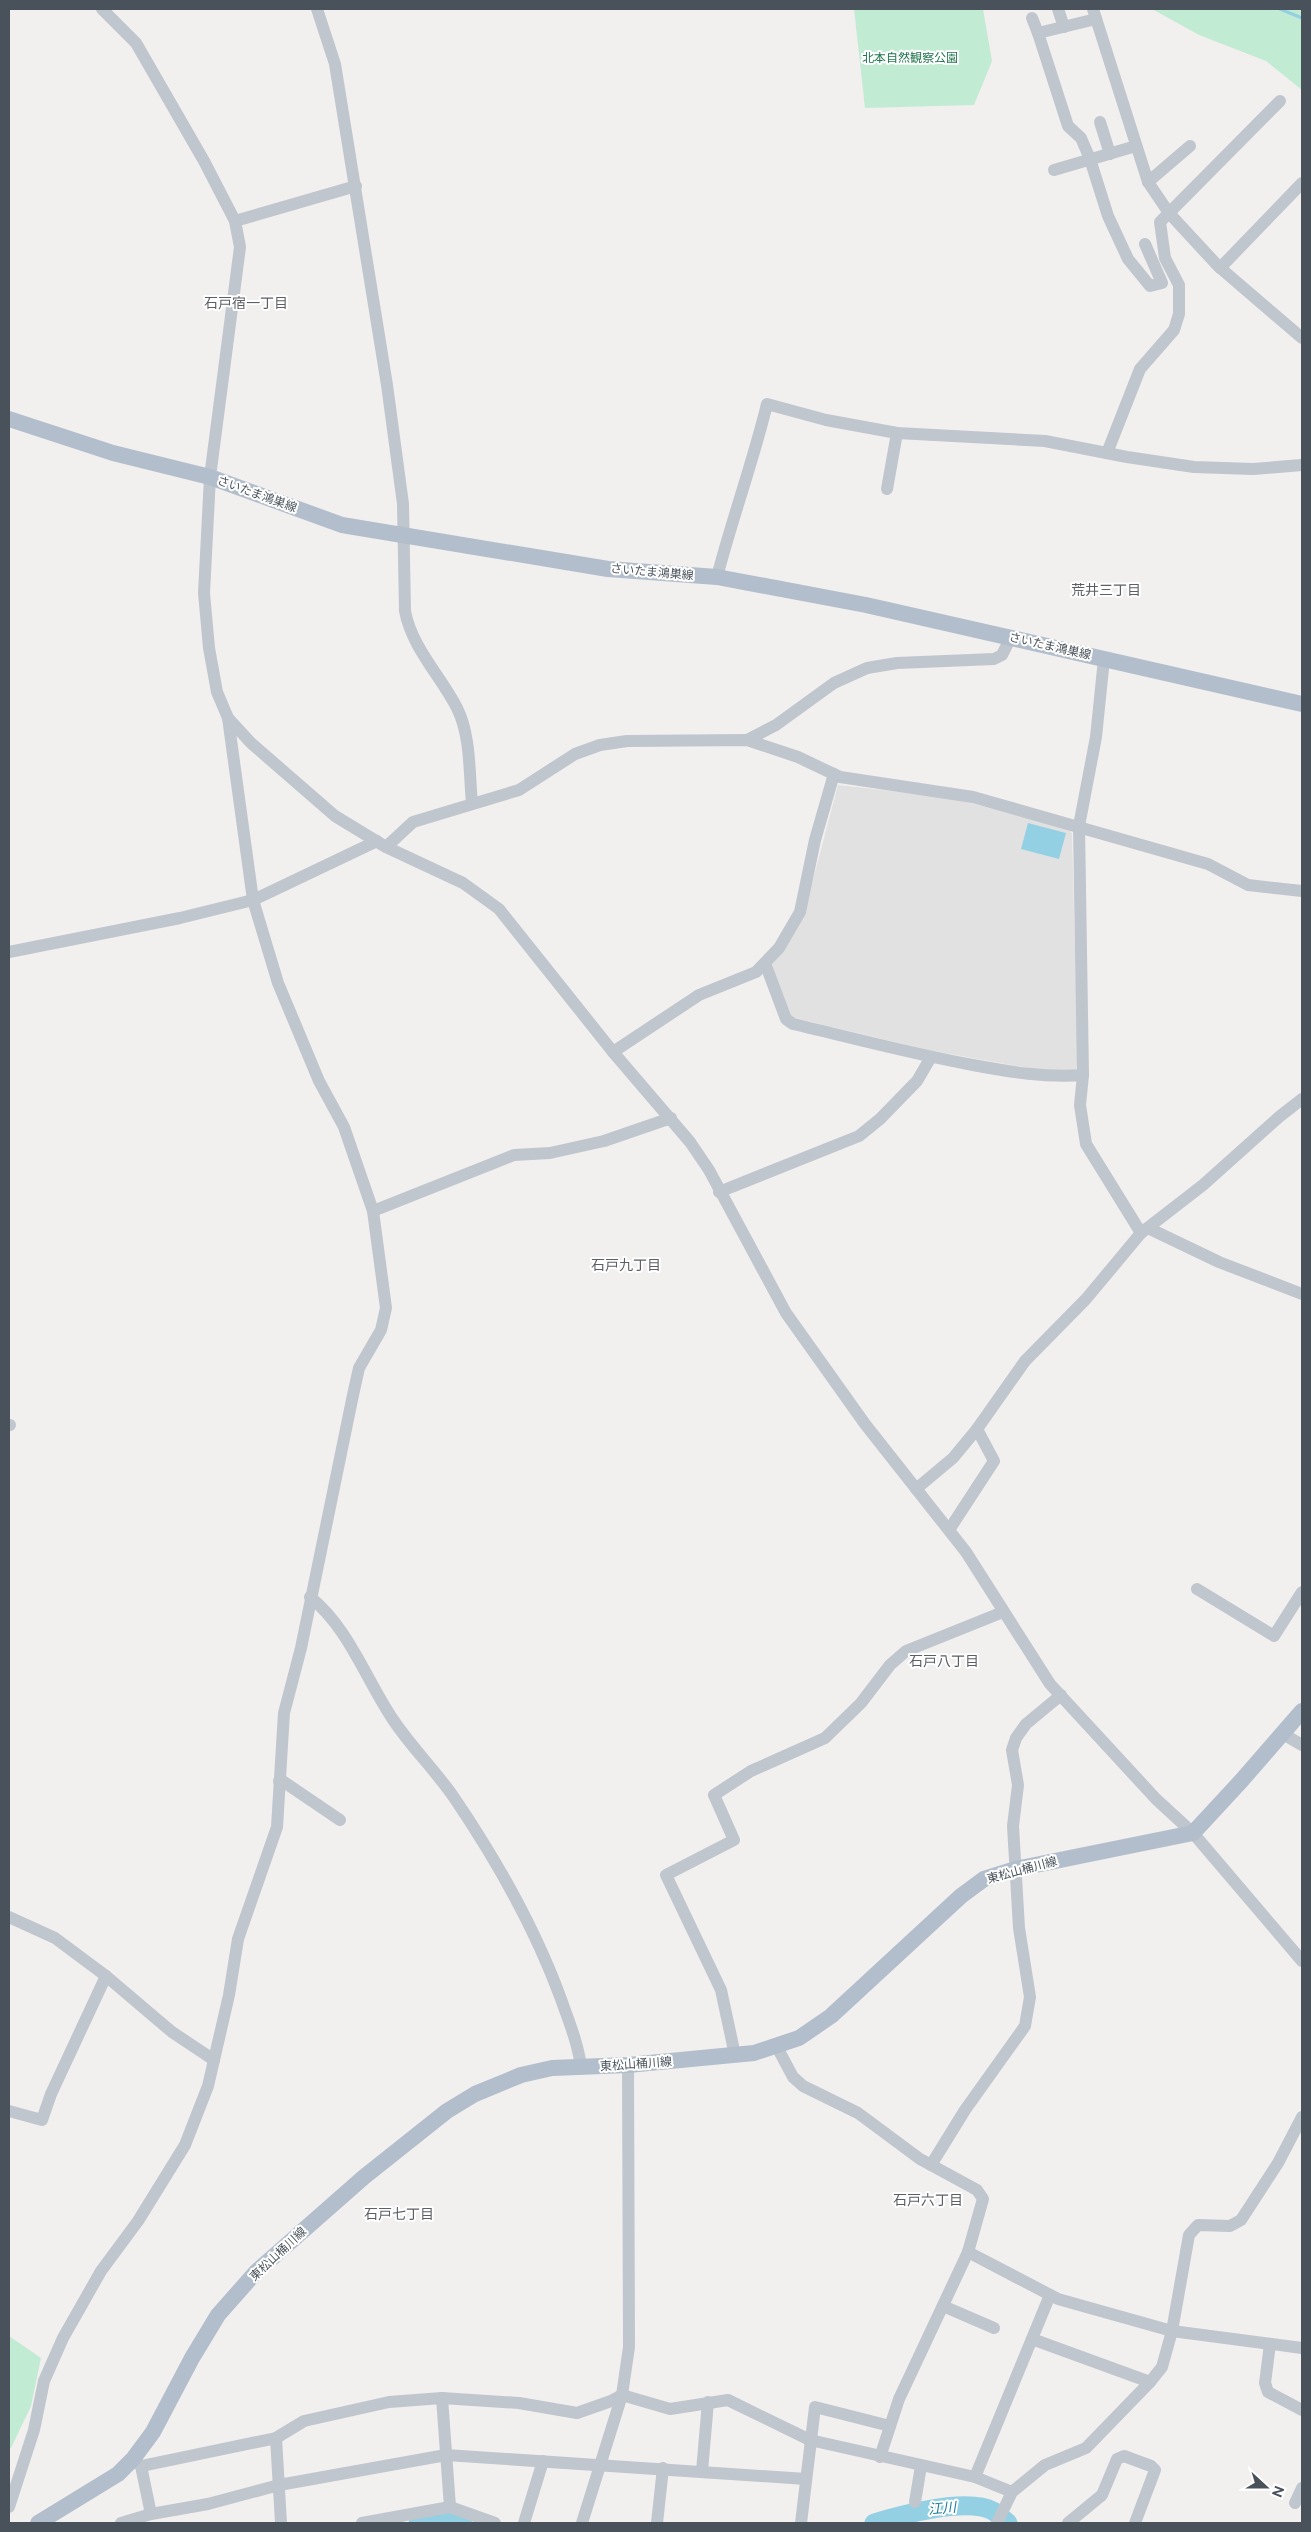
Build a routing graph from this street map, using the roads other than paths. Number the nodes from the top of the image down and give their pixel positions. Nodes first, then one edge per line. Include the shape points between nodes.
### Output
1 (102, 9) edge
2 (317, 9) edge
3 (1058, 9) edge
4 (1095, 14) edge
5 (1032, 18) dead end
6 (1064, 27) junction
7 (1038, 33) junction
8 (1280, 101) dead end
9 (1100, 122) dead end
10 (1136, 146) junction
11 (1190, 146) dead end
12 (1110, 154) junction
13 (1090, 160) junction
14 (1054, 170) dead end
15 (1148, 182) junction
16 (1302, 183) edge
17 (356, 186) junction
18 (1169, 213) junction
19 (235, 221) junction
20 (1128, 259) junction
21 (1220, 268) junction
22 (1299, 330) edge
23 (9, 420) edge
24 (898, 433) junction
25 (1107, 453) junction
26 (1302, 465) edge
27 (210, 477) junction
28 (887, 489) dead end
29 (403, 536) junction
30 (717, 577) junction
31 (1011, 637) junction
32 (1104, 659) junction
33 (1302, 704) edge
34 (228, 718) junction
35 (747, 740) junction
36 (834, 774) junction
37 (472, 803) junction
38 (1079, 826) junction
39 (381, 844) junction
40 (1302, 891) edge
41 (253, 900) junction
42 (9, 952) edge
43 (765, 963) junction
44 (612, 1052) junction
45 (931, 1057) junction
46 (1083, 1075) junction
47 (1302, 1099) edge
48 (671, 1118) junction
49 (719, 1192) junction
50 (373, 1211) junction
51 (1144, 1230) junction
52 (1302, 1294) edge
53 (977, 1429) junction
54 (916, 1489) junction
55 (949, 1530) junction
56 (1197, 1589) dead end
57 (1302, 1592) edge
58 (310, 1597) junction
59 (1003, 1612) junction
60 (1061, 1695) junction
61 (1302, 1711) edge
62 (1283, 1734) junction
63 (1302, 1745) edge
64 (279, 1781) junction
65 (340, 1820) dead end
66 (1193, 1833) junction
67 (1016, 1869) junction
68 (9, 1918) edge
69 (1302, 1960) edge
70 (106, 1976) junction
71 (777, 2047) junction
72 (735, 2055) junction
73 (214, 2060) junction
74 (628, 2065) junction
75 (581, 2067) junction
76 (9, 2111) edge
77 (1302, 2117) edge
78 (930, 2165) junction
79 (968, 2252) junction
80 (1050, 2295) junction
81 (943, 2306) junction
82 (994, 2328) dead end
83 (1172, 2332) junction
84 (1032, 2339) junction
85 (1270, 2344) junction
86 (1302, 2348) edge
87 (1150, 2382) junction
88 (622, 2395) junction
89 (442, 2398) junction
90 (708, 2402) junction
91 (1302, 2410) edge
92 (890, 2426) junction
93 (276, 2438) junction
94 (810, 2440) junction
95 (446, 2455) junction
96 (880, 2457) junction
97 (543, 2461) junction
98 (137, 2463) junction
99 (600, 2464) junction
100 (922, 2466) junction
101 (663, 2468) junction
102 (702, 2471) junction
103 (975, 2477) junction
104 (806, 2479) junction
105 (279, 2486) junction
106 (1302, 2488) edge
107 (1012, 2492) junction
108 (915, 2502) dead end
109 (1295, 2503) dead end
110 (9, 2507) edge
111 (450, 2507) junction
112 (151, 2514) junction
113 (38, 2523) edge
114 (120, 2523) edge
115 (281, 2523) edge
116 (362, 2523) edge
117 (495, 2523) edge
118 (524, 2523) edge
119 (582, 2523) edge
120 (657, 2523) edge
121 (801, 2523) edge
122 (997, 2523) edge
123 (1068, 2523) edge
124 (1135, 2523) edge

1 - 19 street via 136,43
2 - 17 street via 335,64
3 - 6 street
4 - 6 street
4 - 10 street
5 - 7 street
6 - 7 street
7 - 13 street via 1068,126 1081,138
8 - 18 street
9 - 12 street
10 - 12 street
10 - 15 street
11 - 15 street
12 - 13 street
13 - 14 street
13 - 20 street via 1108,216
15 - 18 street
16 - 21 street
17 - 19 street
17 - 29 street via 403,504
18 - 21 street
18 - 25 street via 1160,222 1165,258 1179,285 1174,330 1140,369
19 - 27 street via 240,248
20 - 20 street via 1150,286 1162,283 1146,248
21 - 22 street
23 - 27 main road, さいたま鴻巣線 via 113,453
24 - 25 street via 1045,441
24 - 28 street
24 - 30 street via 826,420 767,404
25 - 26 street via 1194,467 1253,469
27 - 29 main road, さいたま鴻巣線 via 342,525
27 - 34 street via 204,593 217,692
29 - 30 main road, さいたま鴻巣線 via 608,569
29 - 37 street via 408,628 458,710 465,732
30 - 31 main road, さいたま鴻巣線
31 - 32 main road, さいたま鴻巣線
31 - 35 street via 1002,655 994,659 897,663 867,668 834,683 776,725
32 - 33 main road, さいたま鴻巣線
32 - 38 street via 1096,737
34 - 39 street via 335,816
34 - 41 street
35 - 36 street via 798,757
35 - 37 street via 627,741 600,745 575,754 519,790
36 - 38 street via 973,797
36 - 43 street via 815,840 800,912 779,948
37 - 39 street via 412,822
38 - 40 street via 1208,864 1248,885
38 - 46 street
39 - 41 street
39 - 44 street via 463,883 499,910
41 - 42 street
41 - 50 street via 278,983 319,1081 344,1127
43 - 44 street via 756,972 700,995
43 - 45 street via 786,1019 793,1024
44 - 48 street
45 - 46 street via 1054,1078
45 - 49 street via 918,1081 859,1136
46 - 51 street via 1080,1105 1086,1144
47 - 51 street
48 - 49 street via 709,1170
48 - 50 street via 604,1141 550,1153 514,1155
49 - 54 street via 786,1313
50 - 58 street via 386,1308 381,1330 359,1368
51 - 52 street
51 - 53 street via 1086,1299 1025,1362
53 - 54 street via 953,1458
53 - 55 street via 994,1462
54 - 55 street
55 - 59 street
56 - 57 street via 1274,1636
58 - 64 street via 284,1713
58 - 75 street via 324,1608 364,1667 394,1721 454,1798 512,1890 550,1970 578,2045
59 - 60 street via 1050,1684
59 - 72 street via 906,1650 890,1665 862,1703 825,1738 751,1771 714,1795 734,1840 666,1875 721,1990
60 - 66 street via 1156,1799
60 - 67 street via 1026,1724 1012,1750 1018,1785 1013,1826
61 - 62 main road
62 - 63 street
62 - 66 main road
64 - 65 street
64 - 73 street via 277,1827 238,1939
66 - 67 main road, 東松山桶川線
66 - 69 street
67 - 71 main road, 東松山桶川線 via 984,1879 960,1896 831,2016 799,2038
67 - 78 street via 1018,1928 1030,1997 1024,2026
68 - 70 street via 55,1938
70 - 73 street via 172,2032
70 - 76 street via 42,2120
71 - 72 main road, 東松山桶川線
71 - 78 street via 793,2077 803,2086 858,2113
72 - 74 main road, 東松山桶川線
73 - 110 street via 208,2086 185,2145 138,2221 101,2270 63,2338 44,2381 34,2430
74 - 75 main road, 東松山桶川線
74 - 88 street via 630,2296 629,2347
75 - 98 main road, 東松山桶川線 via 552,2068 521,2075 475,2094 447,2111 364,2176 256,2272 218,2315
77 - 83 street via 1278,2163 1241,2220 1230,2226 1198,2224 1189,2235
78 - 79 street via 977,2190 983,2198
79 - 80 street
79 - 81 street
80 - 83 street
80 - 84 street
81 - 82 street
81 - 92 street
83 - 85 street
83 - 87 street via 1162,2367
84 - 87 street
84 - 103 street
85 - 86 street
85 - 91 street via 1265,2383 1268,2392
87 - 107 street via 1086,2448 1045,2465
88 - 89 street via 577,2413 519,2403
88 - 90 street via 670,2409
88 - 99 street
89 - 93 street via 389,2402 339,2412 304,2421
89 - 95 street
90 - 94 street via 728,2400
90 - 102 street
92 - 94 street via 815,2407
92 - 96 street
93 - 98 street
93 - 105 street
94 - 96 street
94 - 104 street
95 - 97 street
95 - 105 street
95 - 111 street
96 - 100 street
97 - 99 street
97 - 118 street
98 - 112 street
98 - 113 main road, 東松山桶川線
99 - 101 street
99 - 119 street
100 - 103 street
100 - 108 street
101 - 102 street
101 - 120 street
102 - 104 street
103 - 107 street
104 - 121 street
105 - 112 street
105 - 115 street
106 - 109 street
107 - 122 street
111 - 116 street
111 - 117 street
112 - 114 street
123 - 124 street via 1102,2494 1117,2460 1124,2456 1155,2470

